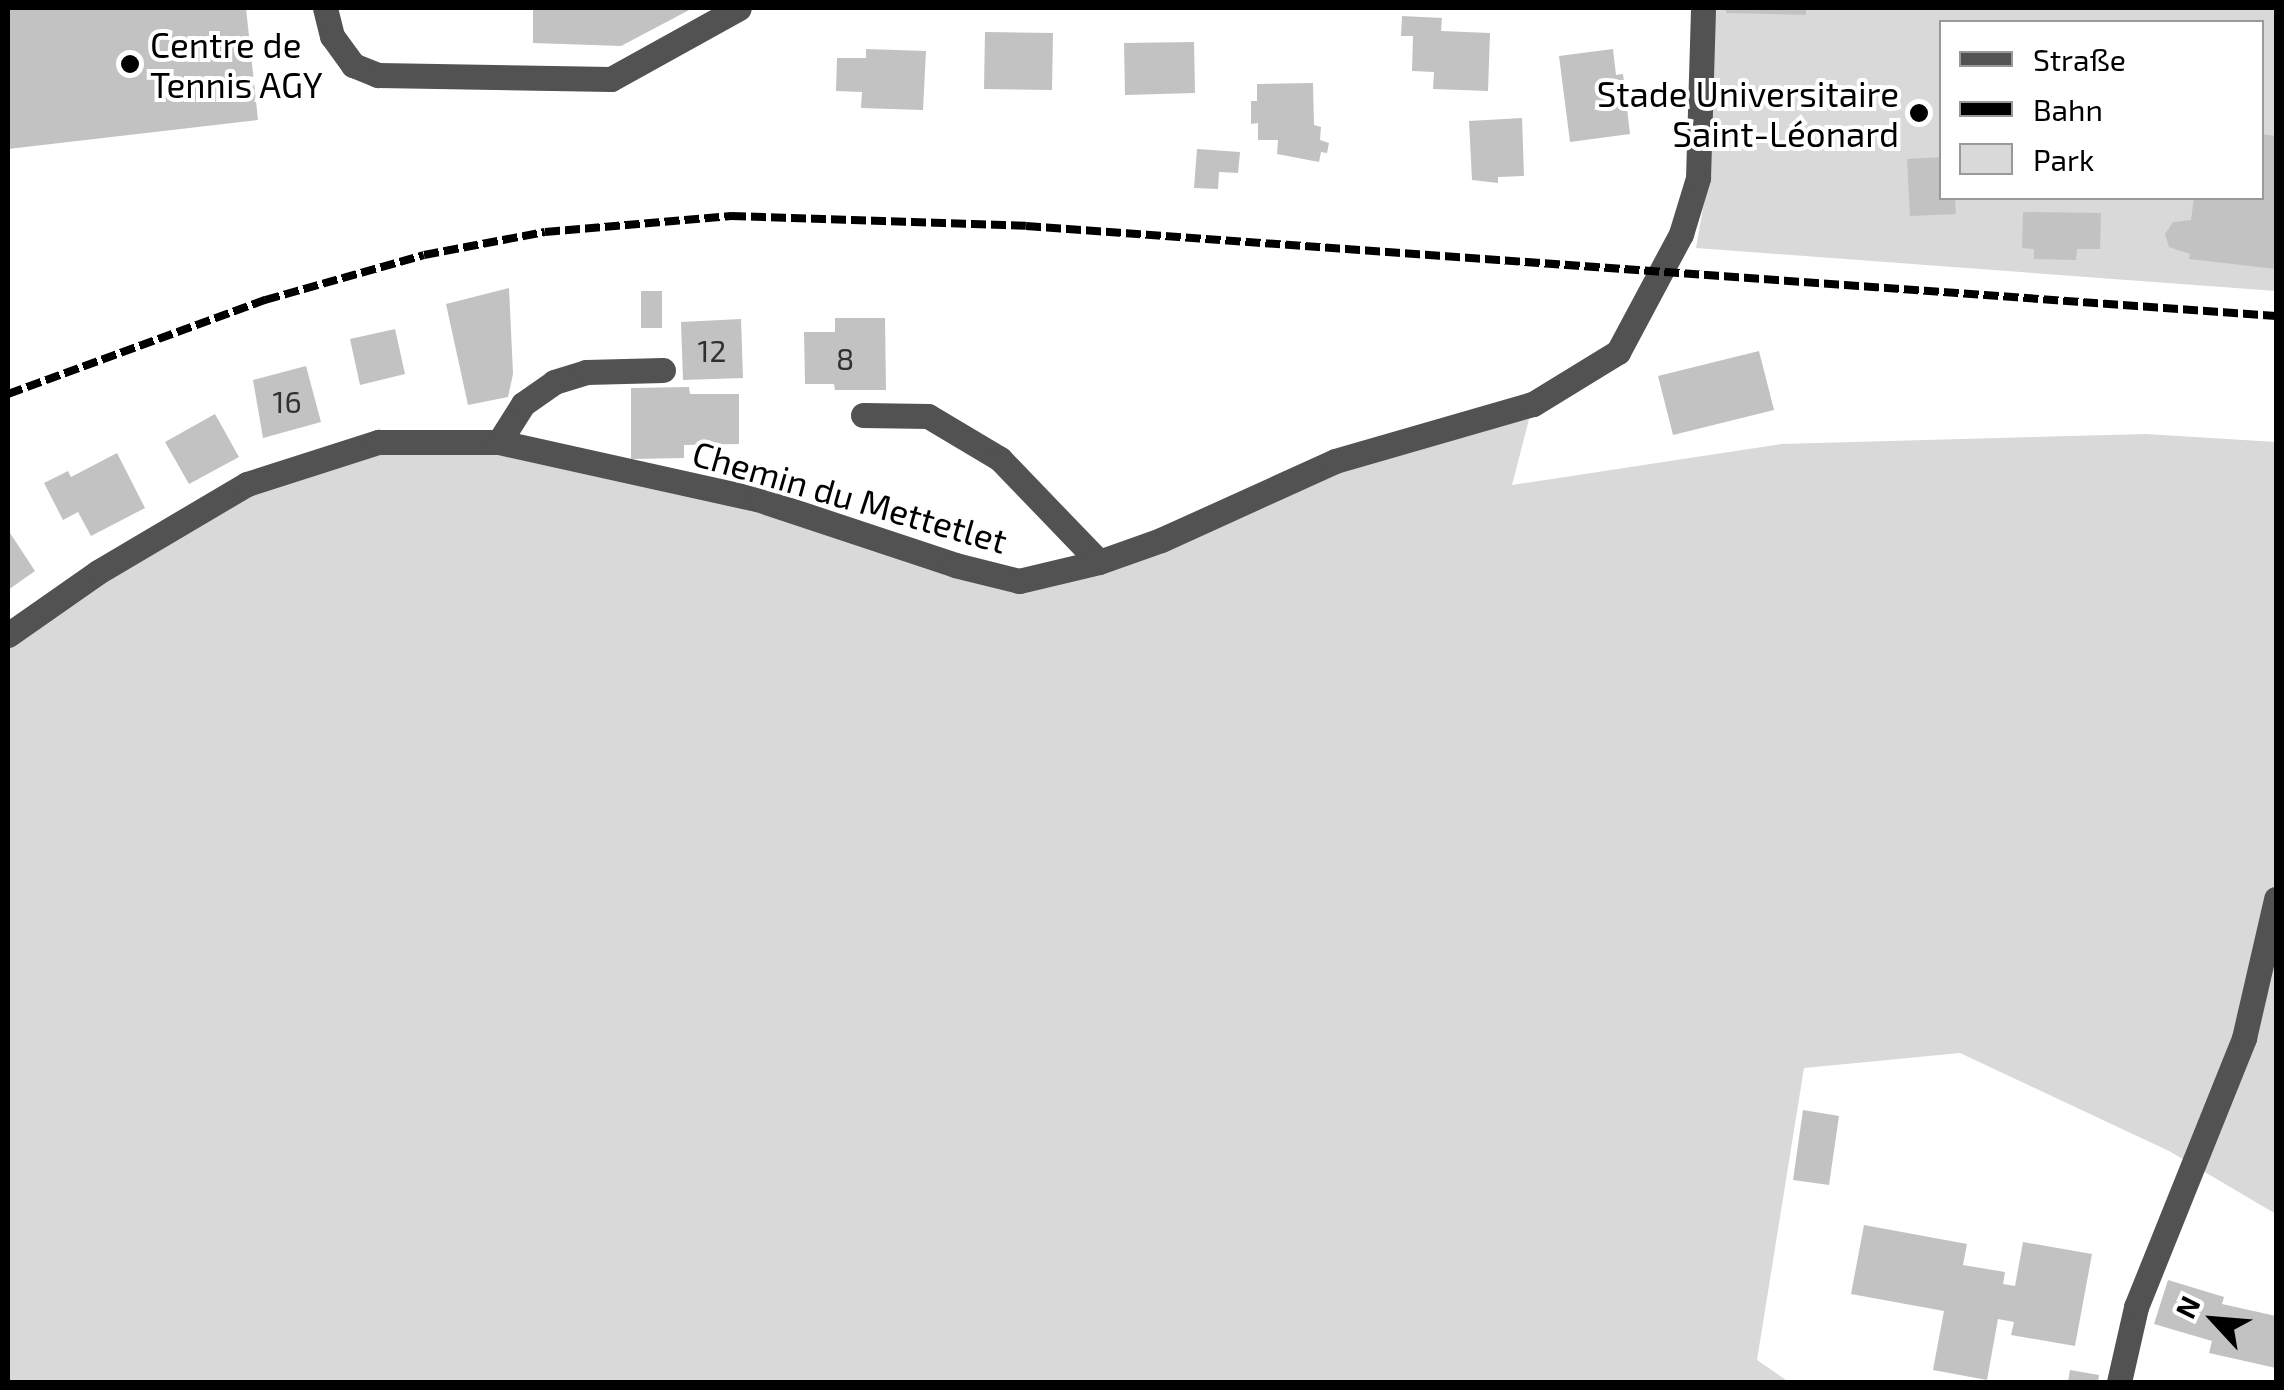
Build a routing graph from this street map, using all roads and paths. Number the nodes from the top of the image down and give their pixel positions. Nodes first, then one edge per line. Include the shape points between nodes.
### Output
1 (325, 8) edge
2 (738, 8) edge
3 (1704, 8) edge
4 (662, 370) dead end
5 (863, 415) dead end
6 (498, 442) junction
7 (1099, 562) junction
8 (8, 635) edge
9 (2276, 899) edge
10 (2119, 1382) edge

1 - 2 street via 332,36 353,65 378,75 611,79
3 - 7 street, Chemin du Mettetlet via 1698,178 1690,208 1618,352 1533,404 1335,462
4 - 6 street via 586,372 554,382 523,404
5 - 7 street via 928,416 1000,459
6 - 7 street, Chemin du Mettetlet via 757,499 1019,581
6 - 8 street, Chemin du Mettetlet via 378,442 247,484 98,572
9 - 10 street via 2244,1038 2136,1307

